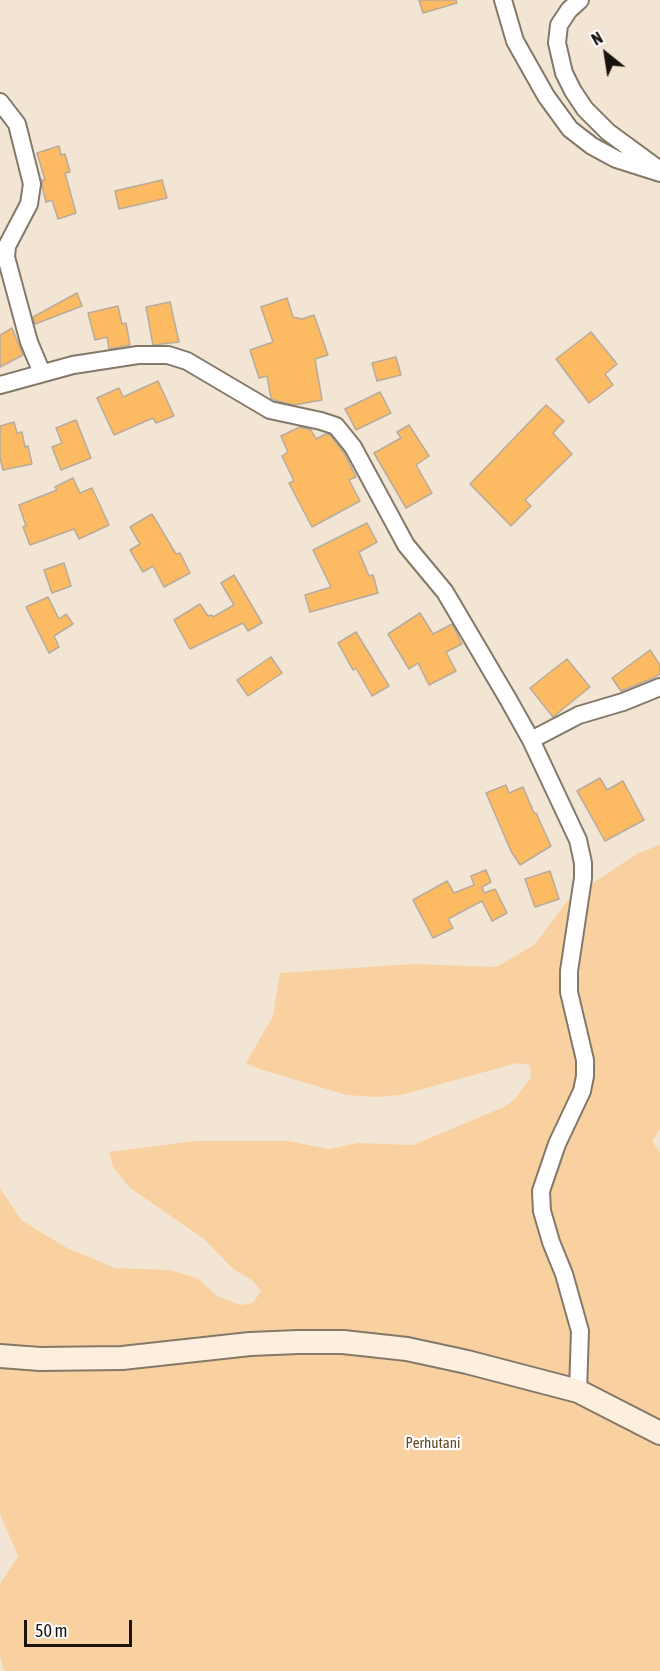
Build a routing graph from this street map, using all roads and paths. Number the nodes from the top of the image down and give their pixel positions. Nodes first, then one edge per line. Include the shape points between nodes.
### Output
1 (503, 0) edge
2 (580, 0) edge
3 (0, 102) edge
4 (660, 171) edge
5 (42, 372) junction
6 (0, 385) edge
7 (660, 687) edge
8 (531, 740) junction
9 (0, 1356) edge
10 (578, 1390) junction
11 (660, 1433) edge

1 - 4 street via 515,41 570,129 616,159
2 - 4 street via 559,26 557,44 568,82 585,109 608,132
3 - 5 street via 17,124 32,184 29,204 7,246 6,257 29,342
5 - 6 street
5 - 8 street via 138,355 168,356 187,361 270,410 336,426 353,447 406,545 445,592
7 - 8 street via 579,715
8 - 10 street via 578,840 583,864 568,981 585,1076 541,1191 542,1211 580,1331
9 - 10 street via 122,1358 250,1344 344,1342 407,1349
10 - 11 street

